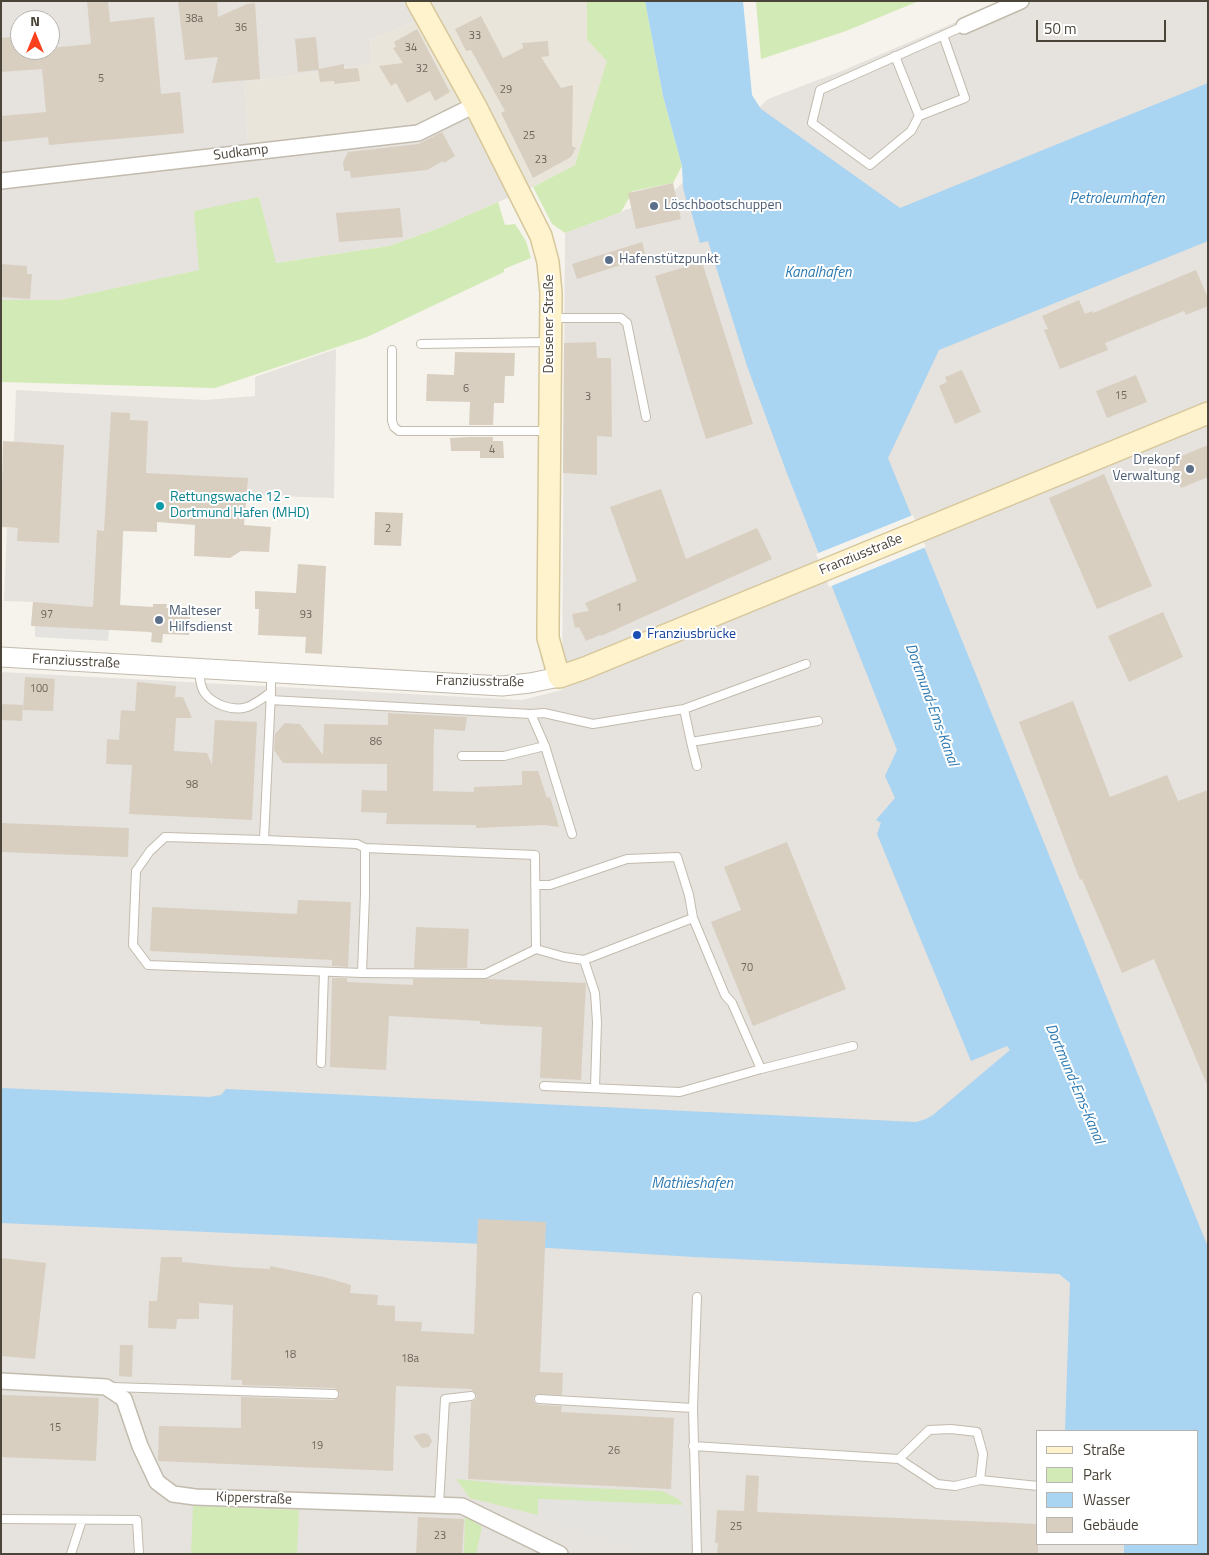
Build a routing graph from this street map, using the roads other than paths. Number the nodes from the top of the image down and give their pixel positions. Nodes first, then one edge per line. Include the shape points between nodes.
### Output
1 (417, 1) edge
2 (1021, 1) edge
3 (964, 26) joint
4 (943, 35) junction
5 (895, 56) junction
6 (474, 105) junction
7 (920, 116) junction
8 (1, 181) edge
9 (550, 318) junction
10 (550, 342) junction
11 (421, 344) dead end
12 (392, 350) dead end
13 (1208, 413) edge
14 (646, 418) dead end
15 (550, 431) junction
16 (1, 657) edge
17 (806, 664) dead end
18 (198, 668) junction
19 (271, 672) junction
20 (559, 677) junction
21 (270, 696) junction
22 (684, 709) junction
23 (531, 714) junction
24 (818, 721) dead end
25 (691, 742) junction
26 (545, 746) junction
27 (462, 756) dead end
28 (697, 766) dead end
29 (572, 834) dead end
30 (264, 840) junction
31 (365, 848) junction
32 (535, 885) junction
33 (693, 918) junction
34 (536, 949) junction
35 (584, 960) junction
36 (324, 972) junction
37 (362, 973) junction
38 (853, 1046) dead end
39 (321, 1064) dead end
40 (761, 1069) junction
41 (544, 1086) dead end
42 (595, 1088) junction
43 (698, 1297) dead end
44 (1, 1381) edge
45 (106, 1387) junction
46 (334, 1394) dead end
47 (471, 1396) dead end
48 (539, 1400) dead end
49 (693, 1408) junction
50 (694, 1446) junction
51 (899, 1459) junction
52 (980, 1480) junction
53 (1036, 1486) edge
54 (439, 1505) junction
55 (1, 1519) edge
56 (82, 1520) junction
57 (71, 1554) edge
58 (138, 1554) edge
59 (560, 1554) edge
60 (697, 1554) edge

1 - 6 main road, Deusener Straße
2 - 3 street
3 - 4 lane
4 - 5 lane
4 - 7 lane via 965,98
5 - 7 lane
5 - 7 lane via 820,90 812,123 870,165 911,130
6 - 8 street, Sudkamp via 418,133
6 - 9 main road, Deusener Straße via 545,247 550,278
9 - 10 main road, Deusener Straße
9 - 14 lane via 621,318 627,323
10 - 11 lane
10 - 15 main road, Deusener Straße
12 - 15 lane via 392,422 399,431
13 - 20 main road, Franziusstraße
15 - 20 main road, Deusener Straße via 548,638
16 - 18 street, Franziusstraße
17 - 22 lane
18 - 19 street, Franziusstraße
18 - 21 lane via 205,694 217,704 244,708
19 - 20 street, Franziusstraße via 502,686
19 - 21 lane
21 - 23 lane
21 - 30 lane
22 - 23 lane via 594,724 544,713
22 - 25 lane
23 - 26 lane
24 - 25 lane
25 - 28 lane
26 - 27 lane via 504,756
26 - 29 lane
30 - 31 lane via 357,844
30 - 36 lane via 165,837 136,871 133,945 148,965
31 - 32 lane via 535,855
31 - 37 lane
32 - 33 lane via 550,885 627,859 677,858
32 - 34 lane
33 - 35 lane
33 - 40 lane
34 - 35 lane
34 - 37 lane via 485,974
35 - 42 lane via 595,993
36 - 37 lane
36 - 39 lane
38 - 40 lane
40 - 42 lane via 680,1092
41 - 42 lane
43 - 49 lane
44 - 45 street
45 - 46 lane
45 - 54 street, Kipperstraße via 124,1399 153,1475 173,1494
47 - 54 lane via 445,1399
48 - 49 lane
49 - 50 lane
50 - 51 lane
50 - 60 lane
51 - 52 lane via 937,1484 955,1486
51 - 52 lane via 929,1430 977,1432 983,1454
52 - 53 lane
54 - 59 street, Kipperstraße via 462,1506
55 - 56 lane
56 - 57 lane
56 - 58 lane via 137,1520

